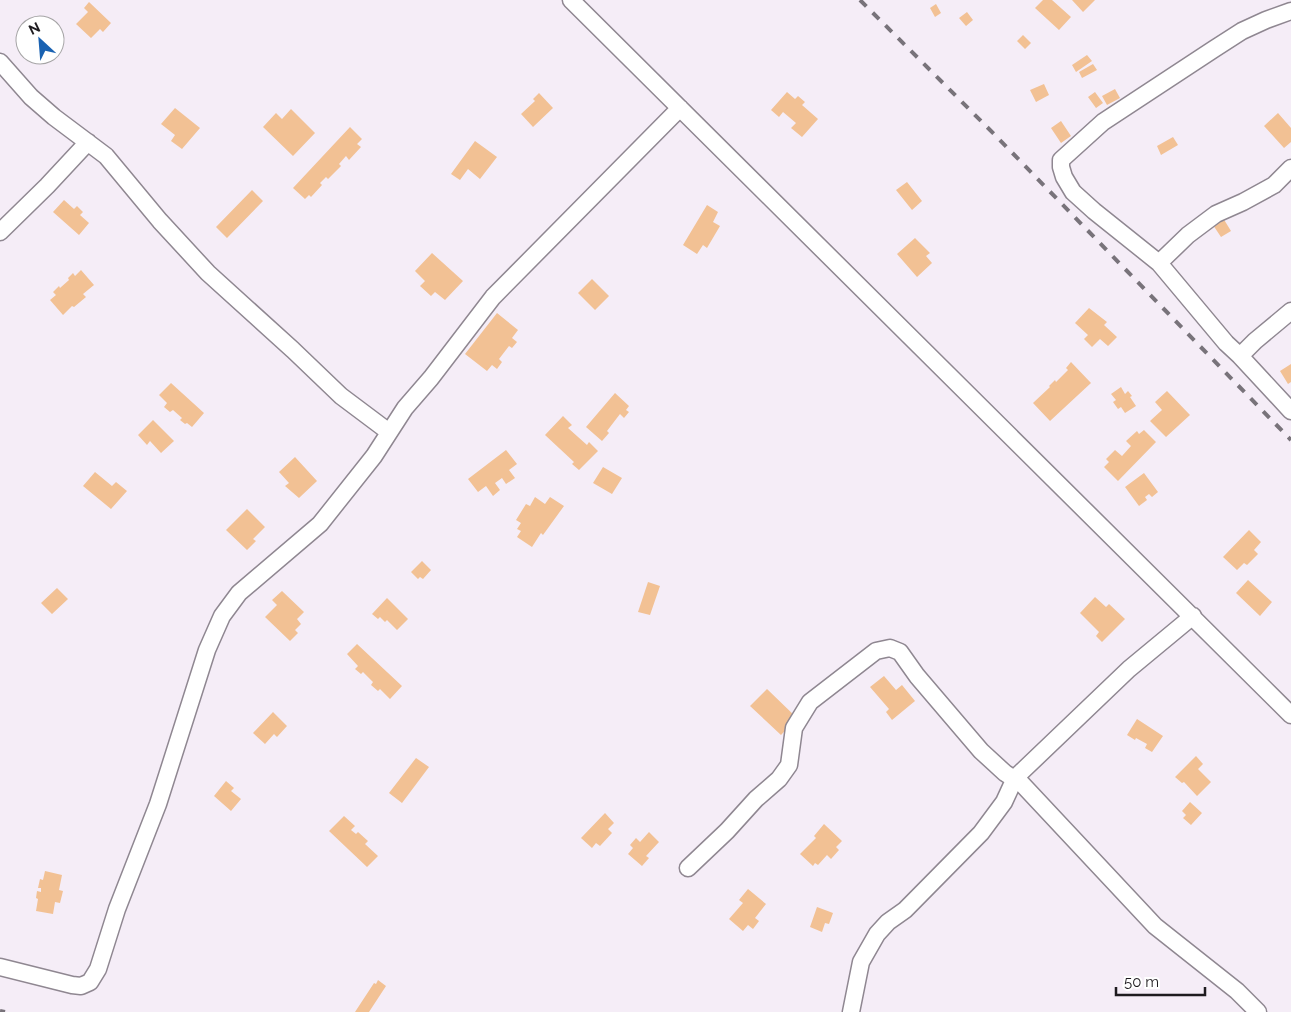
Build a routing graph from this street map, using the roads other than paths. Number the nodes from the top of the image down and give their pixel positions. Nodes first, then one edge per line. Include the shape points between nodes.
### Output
1 (571, 0) edge
2 (1291, 11) edge
3 (0, 62) edge
4 (680, 108) junction
5 (88, 142) junction
6 (1291, 168) edge
7 (0, 232) edge
8 (1159, 263) junction
9 (1291, 311) edge
10 (1240, 356) junction
11 (1291, 411) edge
12 (389, 432) junction
13 (1193, 616) junction
14 (1291, 715) edge
15 (1015, 778) junction
16 (688, 868) dead end
17 (0, 966) edge
18 (851, 1012) edge
19 (1258, 1012) edge

1 - 4 street
2 - 8 street via 1214,48 1103,122 1061,160 1060,167 1073,192
3 - 5 street via 31,97
4 - 12 street via 493,296
4 - 13 street
5 - 7 street
5 - 12 street via 106,156 208,273 341,396
6 - 8 street via 1274,185 1216,214
8 - 10 street
9 - 10 street
10 - 11 street
12 - 17 street via 320,524 239,593 222,616 207,650 158,804 98,969 90,982 72,985
13 - 14 street
13 - 15 street via 1129,669
15 - 16 street via 981,751 900,652 890,648 876,651 810,702 794,728 789,765 779,779
15 - 18 street via 1004,802 981,833 877,934 861,962
15 - 19 street via 1155,926 1237,991

